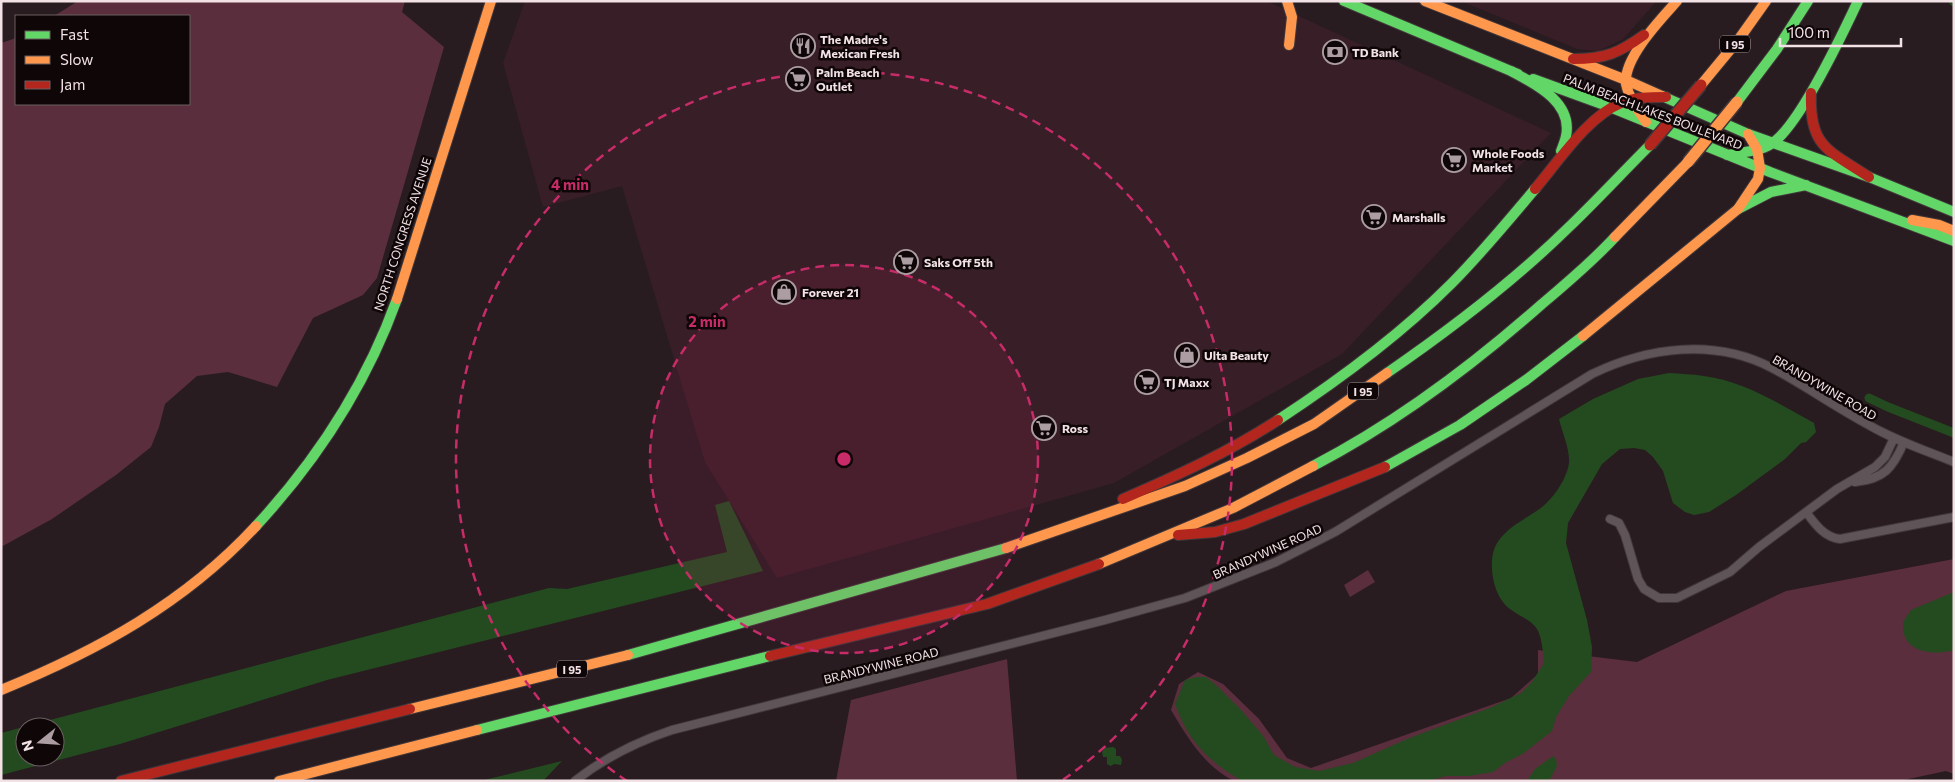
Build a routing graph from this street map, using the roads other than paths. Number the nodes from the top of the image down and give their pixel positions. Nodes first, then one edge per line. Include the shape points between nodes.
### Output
1 (491, 1) edge
2 (1287, 1) edge
3 (1344, 1) edge
4 (1425, 1) edge
5 (1677, 1) edge
6 (1766, 1) edge
7 (1808, 1) edge
8 (1858, 1) edge
9 (1653, 28) junction
10 (1289, 45) dead end
11 (1573, 59) junction
12 (1511, 72) junction
13 (1626, 80) junction
14 (1811, 90) junction
15 (1666, 97) junction
16 (1631, 98) junction
17 (1610, 107) junction
18 (1646, 122) junction
19 (1748, 134) junction
20 (1774, 144) junction
21 (1757, 149) junction
22 (1728, 155) junction
23 (1760, 168) junction
24 (1551, 170) junction
25 (1869, 177) junction
26 (1806, 185) junction
27 (1738, 209) junction
28 (1954, 212) edge
29 (1900, 221) junction
30 (1954, 231) edge
31 (1954, 241) edge
32 (1894, 438) junction
33 (1904, 442) junction
34 (1954, 462) edge
35 (1850, 482) junction
36 (1806, 512) junction
37 (1954, 517) edge
38 (1610, 519) dead end
39 (1165, 536) junction
40 (1019, 544) junction
41 (1, 690) edge
42 (121, 781) edge
43 (279, 781) edge
44 (574, 781) edge

1 - 41 main road, NORTH CONGRESS AVENUE via 401,286 354,396 334,429 258,527 186,591 93,649
2 - 10 main road via 1293,22
3 - 12 main road, PALM BEACH LAKES BOULEVARD
4 - 11 main road, PALM BEACH LAKES BOULEVARD
5 - 9 main road
6 - 40 main road, I 95, bridge via 1739,39 1650,145 1568,228 1480,306 1428,345 1314,424 1246,458 1185,486
7 - 39 main road, bridge via 1737,102 1688,162 1608,245 1496,345 1445,384 1324,461 1233,508
8 - 14 main road
9 - 11 main road via 1612,56
9 - 13 main road via 1639,48
11 - 13 main road, PALM BEACH LAKES BOULEVARD
12 - 17 main road, PALM BEACH LAKES BOULEVARD
12 - 24 main road via 1546,91 1564,114 1568,135
13 - 15 main road, PALM BEACH LAKES BOULEVARD
13 - 16 main road
14 - 20 main road via 1787,130
14 - 25 main road via 1809,112 1816,138
15 - 16 main road
15 - 19 main road, PALM BEACH LAKES BOULEVARD
16 - 17 main road
16 - 18 main road
17 - 18 main road, PALM BEACH LAKES BOULEVARD
17 - 24 main road via 1596,117
18 - 22 main road, PALM BEACH LAKES BOULEVARD
19 - 20 main road, PALM BEACH LAKES BOULEVARD
19 - 21 main road
20 - 21 main road
20 - 25 main road, PALM BEACH LAKES BOULEVARD
21 - 22 main road
21 - 23 main road
22 - 23 main road, PALM BEACH LAKES BOULEVARD
23 - 26 main road, PALM BEACH LAKES BOULEVARD
23 - 27 main road via 1758,179
24 - 40 main road via 1451,284 1334,383 1251,438 1175,476
25 - 28 main road, PALM BEACH LAKES BOULEVARD
26 - 27 main road via 1771,192
26 - 29 main road, PALM BEACH LAKES BOULEVARD
27 - 39 main road via 1526,380 1418,450 1376,472 1244,524 1215,532
29 - 30 main road via 1920,220
29 - 31 main road, PALM BEACH LAKES BOULEVARD
32 - 33 street, BRANDYWINE ROAD
32 - 35 street via 1880,462
32 - 44 street, BRANDYWINE ROAD via 1771,367 1751,359 1701,349 1665,350 1637,356 1592,374 1335,532 1276,562 1185,598 1106,620 672,730 628,746
33 - 34 street, BRANDYWINE ROAD
33 - 35 street via 1894,463 1881,475
35 - 36 street
36 - 37 street via 1818,528 1840,539
36 - 38 street via 1730,572 1671,599 1654,596 1640,584 1625,534 1619,523
39 - 43 main road via 987,604 596,699
40 - 42 main road, I 95 via 636,653

